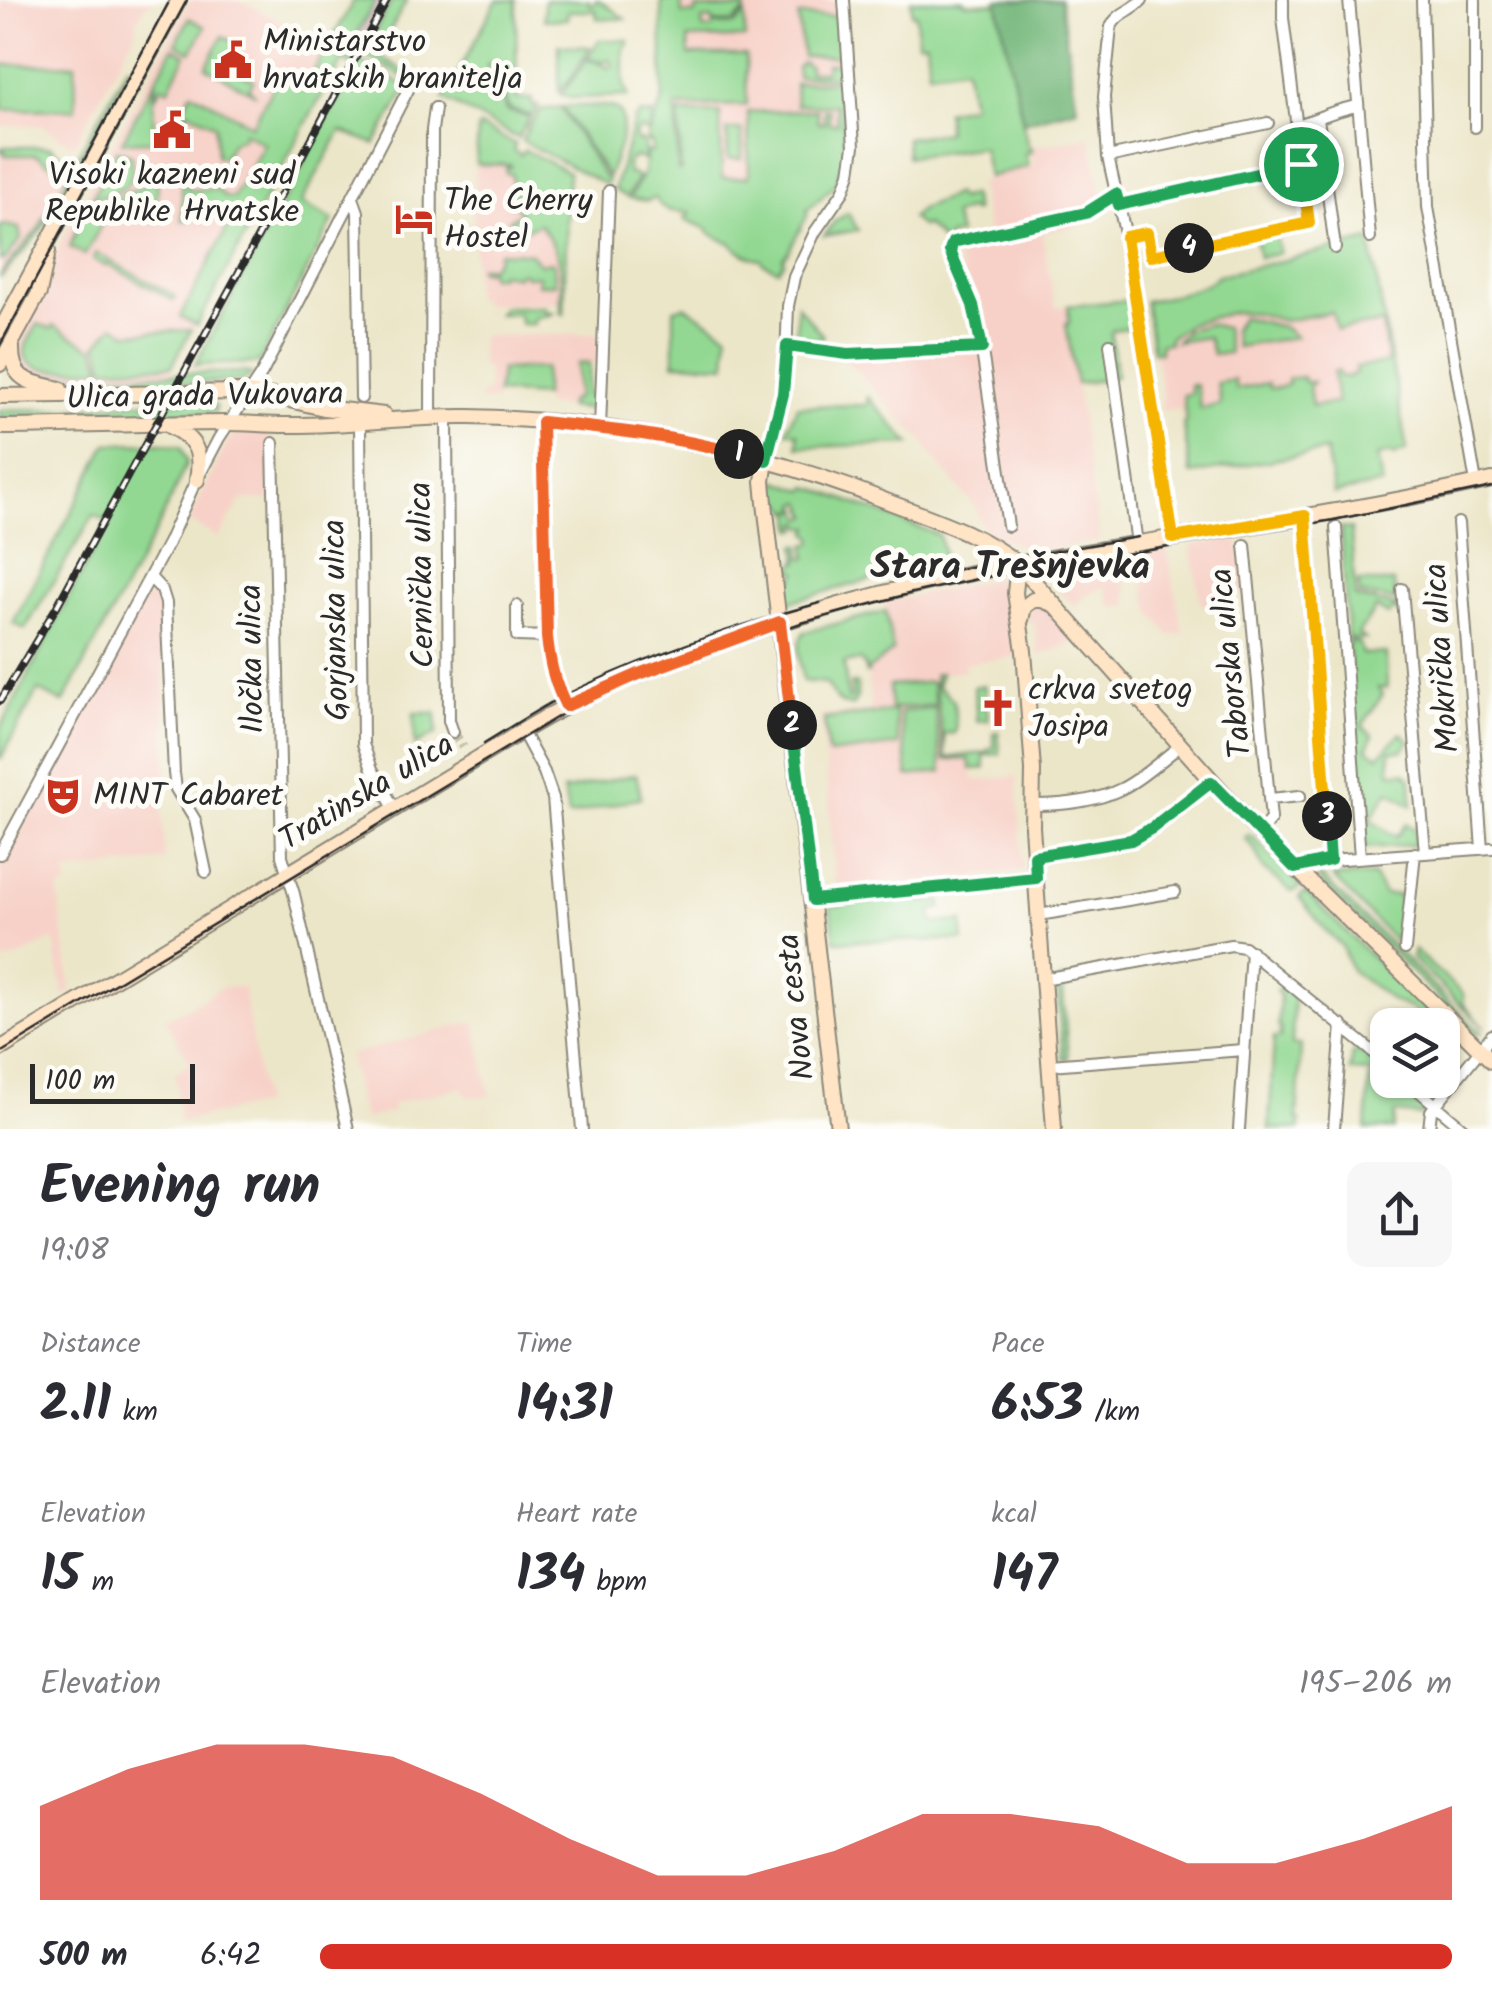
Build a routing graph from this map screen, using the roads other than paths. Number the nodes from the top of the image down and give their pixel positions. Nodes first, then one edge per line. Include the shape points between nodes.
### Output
1 (179, 0) edge
2 (844, 0) edge
3 (1283, 0) edge
4 (1349, 0) edge
5 (1422, 0) edge
6 (1475, 0) edge
7 (1142, 1) edge
8 (411, 84) dead end
9 (1358, 106) junction
10 (435, 108) dead end
11 (1318, 118) junction
12 (1268, 123) dead end
13 (1297, 124) junction
14 (1475, 127) dead end
15 (1108, 157) junction
16 (1301, 164) junction
17 (609, 191) dead end
18 (353, 198) junction
19 (1118, 199) junction
20 (1126, 237) junction
21 (1370, 238) dead end
22 (49, 240) junction
23 (1335, 248) dead end
24 (0, 330) edge
25 (12, 341) junction
26 (1110, 344) dead end
27 (787, 346) junction
28 (982, 348) junction
29 (0, 364) edge
30 (248, 393) junction
31 (74, 394) junction
32 (0, 396) edge
33 (362, 398) dead end
34 (431, 417) junction
35 (410, 418) junction
36 (447, 418) junction
37 (542, 422) junction
38 (230, 423) junction
39 (164, 424) junction
40 (360, 424) junction
41 (0, 427) edge
42 (600, 428) junction
43 (272, 443) dead end
44 (766, 460) junction
45 (197, 480) junction
46 (1492, 480) edge
47 (1476, 484) junction
48 (1305, 516) junction
49 (1458, 523) dead end
50 (1008, 526) dead end
51 (1336, 526) dead end
52 (1173, 538) junction
53 (1138, 544) junction
54 (1245, 545) dead end
55 (1018, 564) junction
56 (150, 577) junction
57 (1402, 588) dead end
58 (517, 606) dead end
59 (1057, 606) junction
60 (780, 622) junction
61 (1021, 626) junction
62 (547, 637) junction
63 (566, 706) junction
64 (522, 731) junction
65 (453, 732) tunnel mouth
66 (1180, 746) junction
67 (1211, 782) junction
68 (1300, 796) dead end
69 (1270, 799) junction
70 (1033, 805) junction
71 (394, 808) junction
72 (1260, 832) junction
73 (1487, 848) edge
74 (1420, 853) junction
75 (0, 854) edge
76 (1035, 856) junction
77 (1360, 857) junction
78 (1330, 860) junction
79 (1295, 868) junction
80 (206, 872) dead end
81 (287, 873) junction
82 (1036, 878) junction
83 (1175, 892) dead end
84 (813, 900) junction
85 (1039, 915) junction
86 (1405, 949) dead end
87 (1251, 952) junction
88 (1044, 979) junction
89 (1342, 1025) junction
90 (1492, 1034) edge
91 (0, 1048) edge
92 (1370, 1049) edge
93 (1479, 1049) junction
94 (1243, 1050) junction
95 (1492, 1061) edge
96 (1050, 1065) junction
97 (1426, 1098) edge
98 (1435, 1106) junction
99 (348, 1129) edge
100 (582, 1129) edge
101 (838, 1129) edge
102 (1054, 1129) edge
103 (1239, 1129) edge
104 (1334, 1129) edge
105 (1429, 1129) edge
106 (1464, 1129) edge

1 - 22 street
2 - 27 street, Nova cesta via 852,161 843,192 794,277
3 - 13 street
4 - 9 street
5 - 47 street via 1428,207
6 - 14 street
7 - 15 street via 1111,27 1104,98
8 - 18 street
9 - 11 street
9 - 21 street
10 - 34 street
11 - 13 street
11 - 23 street
12 - 15 street
13 - 16 street
15 - 19 street
16 - 19 street
16 - 20 street via 1309,223 1151,256 1147,233
17 - 42 street
18 - 30 street
18 - 33 street
19 - 20 street
19 - 28 street via 1086,213 953,242 950,251
20 - 52 street
22 - 24 street
22 - 25 street via 39,293
25 - 29 street
25 - 31 street via 20,376
26 - 53 street
27 - 28 street via 848,354
27 - 44 street, Nova cesta
28 - 50 street
30 - 31 street, Ulica grada Vukovara
30 - 35 street, Ulica grada Vukovara
30 - 38 street
31 - 32 street, Ulica grada Vukovara
34 - 35 street, Ulica grada Vukovara
34 - 36 street, Ulica grada Vukovara
35 - 40 street, Ulica grada Vukovara
36 - 37 street, Ulica grada Vukovara
36 - 65 street, Cernička ulica
37 - 42 street, Ulica grada Vukovara
37 - 62 street
38 - 39 street, Ulica grada Vukovara
38 - 40 street, Ulica grada Vukovara
38 - 45 street
39 - 41 street, Ulica grada Vukovara
39 - 45 street via 193,443
40 - 71 street, Gorjanska ulica via 363,744
42 - 44 street, Ulica grada Vukovara
43 - 81 street, Iločka ulica
44 - 55 street, Ulica grada Vukovara via 930,518
44 - 60 street, Nova cesta
45 - 56 street
46 - 47 street, Tratinska ulica
47 - 48 street, Tratinska ulica
48 - 52 street, Tratinska ulica
48 - 78 street
49 - 73 street, Mokrička ulica
51 - 77 street
52 - 53 street, Tratinska ulica
53 - 55 street, Tratinska ulica
54 - 69 street, Taborska ulica
55 - 59 street, Ulica grada Vukovara
55 - 60 street, Tratinska ulica
55 - 61 street
56 - 75 street
56 - 80 street via 166,602 176,788 195,820
57 - 74 street
58 - 62 street via 517,636
59 - 61 street via 1033,600
59 - 66 street, Ulica grada Vukovara
60 - 63 street, Tratinska ulica
60 - 84 street, Nova cesta
61 - 70 street
62 - 63 street via 552,675
63 - 64 street, Tratinska ulica
64 - 71 street, Tratinska ulica via 469,755
64 - 100 street via 555,809
66 - 67 street, Ulica grada Vukovara
66 - 70 street via 1119,790
67 - 72 street, Ulica grada Vukovara
67 - 76 street via 1131,840
68 - 69 street
69 - 72 street, Taborska ulica via 1271,819
70 - 76 street
71 - 81 street, Tratinska ulica
72 - 79 street, Ulica grada Vukovara
73 - 74 street
74 - 77 street
74 - 86 street
76 - 82 street
77 - 78 street
78 - 79 street
79 - 93 street, Ulica grada Vukovara
81 - 91 street, Tratinska ulica
81 - 99 street, Iločka ulica
82 - 84 street
82 - 85 street
83 - 85 street
84 - 101 street, Nova cesta
85 - 88 street
87 - 88 street via 1231,945
87 - 89 street
87 - 94 street
88 - 96 street
89 - 92 street
89 - 104 street
90 - 93 street
93 - 95 street, Ulica grada Vukovara
93 - 98 street
94 - 96 street
94 - 103 street
96 - 102 street
97 - 98 street
98 - 105 street
98 - 106 street

